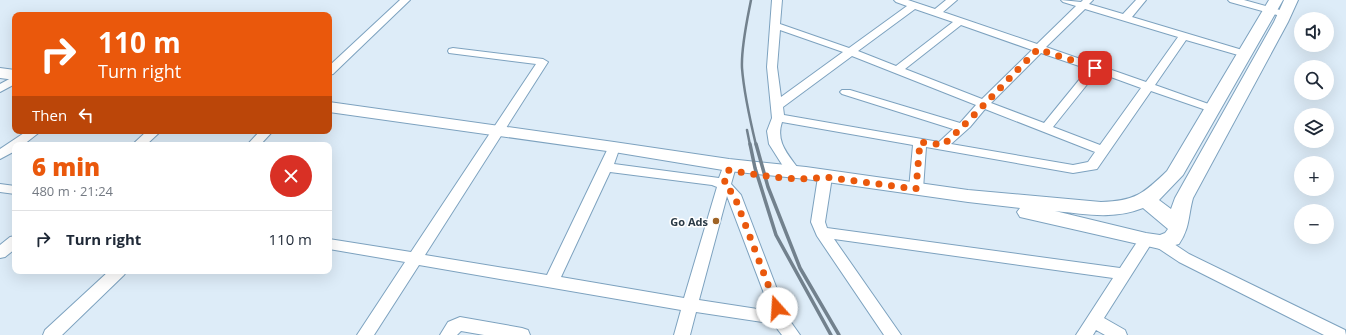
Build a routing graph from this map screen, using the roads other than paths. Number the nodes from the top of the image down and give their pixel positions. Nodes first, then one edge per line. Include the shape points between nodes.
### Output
1 (405, 0) edge
2 (777, 0) edge
3 (899, 0) edge
4 (952, 0) edge
5 (1066, 0) edge
6 (1141, 0) edge
7 (1233, 0) edge
8 (1085, 2) edge
9 (914, 5) junction
10 (1280, 6) edge
11 (936, 13) junction
12 (1125, 18) junction
13 (960, 21) junction
14 (774, 25) junction
15 (1183, 37) junction
16 (1038, 49) junction
17 (453, 51) dead end
18 (849, 51) junction
19 (1245, 54) junction
20 (0, 62) edge
21 (12, 64) edge
22 (1095, 68) junction
23 (332, 69) edge
24 (897, 70) junction
25 (0, 73) edge
26 (12, 75) edge
27 (12, 82) edge
28 (1149, 87) junction
29 (0, 89) edge
30 (846, 92) dead end
31 (983, 104) junction
32 (332, 108) edge
33 (1213, 109) junction
34 (777, 112) junction
35 (332, 119) edge
36 (1049, 124) dead end
37 (962, 128) junction
38 (31, 134) edge
39 (151, 134) edge
40 (265, 134) edge
41 (493, 136) junction
42 (19, 142) edge
43 (142, 142) edge
44 (255, 142) edge
45 (920, 142) junction
46 (943, 145) junction
47 (12, 147) edge
48 (1104, 151) junction
49 (0, 155) edge
50 (610, 156) junction
51 (793, 171) junction
52 (726, 177) junction
53 (825, 177) junction
54 (0, 188) edge
55 (916, 189) junction
56 (12, 190) edge
57 (968, 196) junction
58 (1144, 200) junction
59 (1124, 208) junction
60 (1178, 227) junction
61 (822, 232) junction
62 (1150, 240) junction
63 (12, 243) edge
64 (332, 245) edge
65 (0, 253) edge
66 (416, 259) junction
67 (116, 274) edge
68 (1125, 274) junction
69 (552, 282) junction
70 (690, 305) junction
71 (1095, 320) junction
72 (781, 321) junction
73 (51, 335) edge
74 (365, 335) edge
75 (448, 335) edge
76 (522, 335) edge
77 (682, 335) edge
78 (792, 335) edge
79 (893, 335) edge
80 (1084, 335) edge
81 (1119, 335) edge
82 (1339, 335) edge

1 - 23 street
2 - 14 street
3 - 9 street
4 - 11 street
5 - 8 street
6 - 12 street
7 - 10 street
8 - 12 street
8 - 16 street
9 - 11 street
9 - 18 street
10 - 19 main road
10 - 60 main road via 1184,198
11 - 13 street
12 - 15 street
13 - 16 street
13 - 24 street
14 - 18 street
14 - 34 street via 772,67
15 - 19 street
15 - 28 street
16 - 22 street
16 - 31 street
17 - 41 street via 543,62
18 - 24 street
18 - 34 street
19 - 33 main road
20 - 21 main road
22 - 28 street
22 - 36 street
24 - 31 street
25 - 26 main road
27 - 29 street
28 - 33 street
28 - 48 street
30 - 37 street
31 - 37 street
31 - 48 street
32 - 41 main road
33 - 58 main road via 1174,175 1155,194
34 - 45 street
34 - 51 street via 773,131 775,144
35 - 41 main road
37 - 46 street
38 - 42 street
39 - 43 street
40 - 44 street
41 - 50 main road
41 - 66 street
45 - 46 street
45 - 55 street
46 - 48 street via 1073,169 1092,166
47 - 49 street
50 - 51 main road
50 - 52 main road
50 - 69 street
51 - 53 main road
52 - 53 main road
52 - 70 street
52 - 72 street
53 - 55 main road
53 - 61 street via 818,222
54 - 56 street
55 - 57 main road
57 - 59 main road via 1101,209
57 - 62 main road via 1012,209
58 - 59 main road
58 - 60 main road
59 - 62 main road via 1129,224
60 - 62 main road via 1172,238
61 - 68 street
61 - 79 street
62 - 68 street
62 - 82 street
63 - 65 street
64 - 66 street
66 - 69 street
66 - 74 street
67 - 73 street
68 - 71 street
69 - 70 street
70 - 72 street
70 - 77 street
71 - 80 street
71 - 81 street
72 - 78 street
75 - 76 street via 460,324

